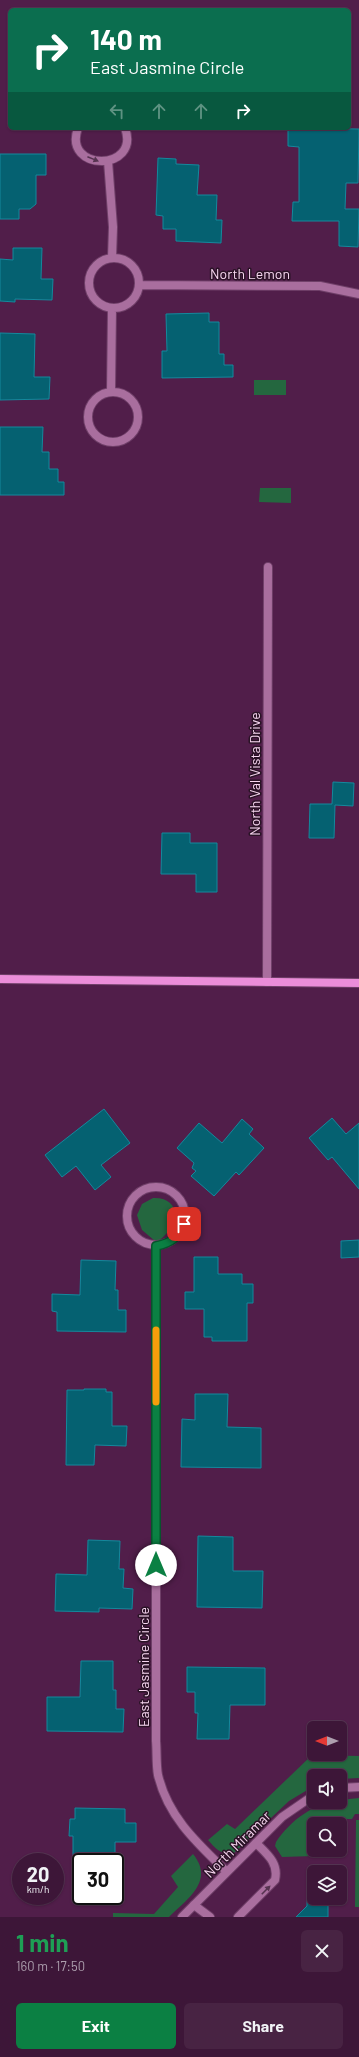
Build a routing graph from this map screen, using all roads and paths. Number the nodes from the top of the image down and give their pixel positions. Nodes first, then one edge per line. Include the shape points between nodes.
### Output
1 (78, 130) edge
2 (125, 130) edge
3 (108, 161) junction
4 (112, 258) junction
5 (140, 285) junction
6 (359, 294) edge
7 (112, 308) junction
8 (111, 392) junction
9 (268, 567) dead end
10 (0, 978) edge
11 (267, 982) junction
12 (359, 983) edge
13 (156, 1246) junction
14 (359, 1787) edge
15 (347, 1788) edge
16 (307, 1800) edge
17 (256, 1842) junction
18 (227, 1872) junction
19 (194, 1905) junction
20 (182, 1917) edge
21 (210, 1917) edge
22 (238, 1917) edge

1 -> 3 street via 76,138 82,153 96,161
2 - 3 street via 125,147 120,154
3 - 4 street via 113,227
4 - 5 street via 129,262 139,277
4 - 7 street via 98,264 93,270 89,285 95,299 100,304
5 - 6 street, North Lemon via 320,286
5 - 7 street via 133,301 126,306
7 - 8 street
8 - 8 street via 104,394 92,404 88,419 94,433 100,438 116,442 132,435 136,428 138,410 134,402 120,392
9 - 11 street, North Val Vista Drive
10 - 11 main road
11 - 12 main road
13 - 13 street via 174,1240 181,1233 186,1214 178,1197 162,1187 152,1187 135,1196 129,1204 127,1214 129,1228 138,1240
13 - 18 street, East Jasmine Circle via 158,1774 164,1797 187,1834
14 - 15 street
16 - 17 street, North Miramar via 282,1816
17 - 18 street, North Miramar
22 -> 17 street via 275,1880 277,1872 275,1864
18 - 19 street, North Miramar
19 - 20 street, North Miramar
19 - 21 street

